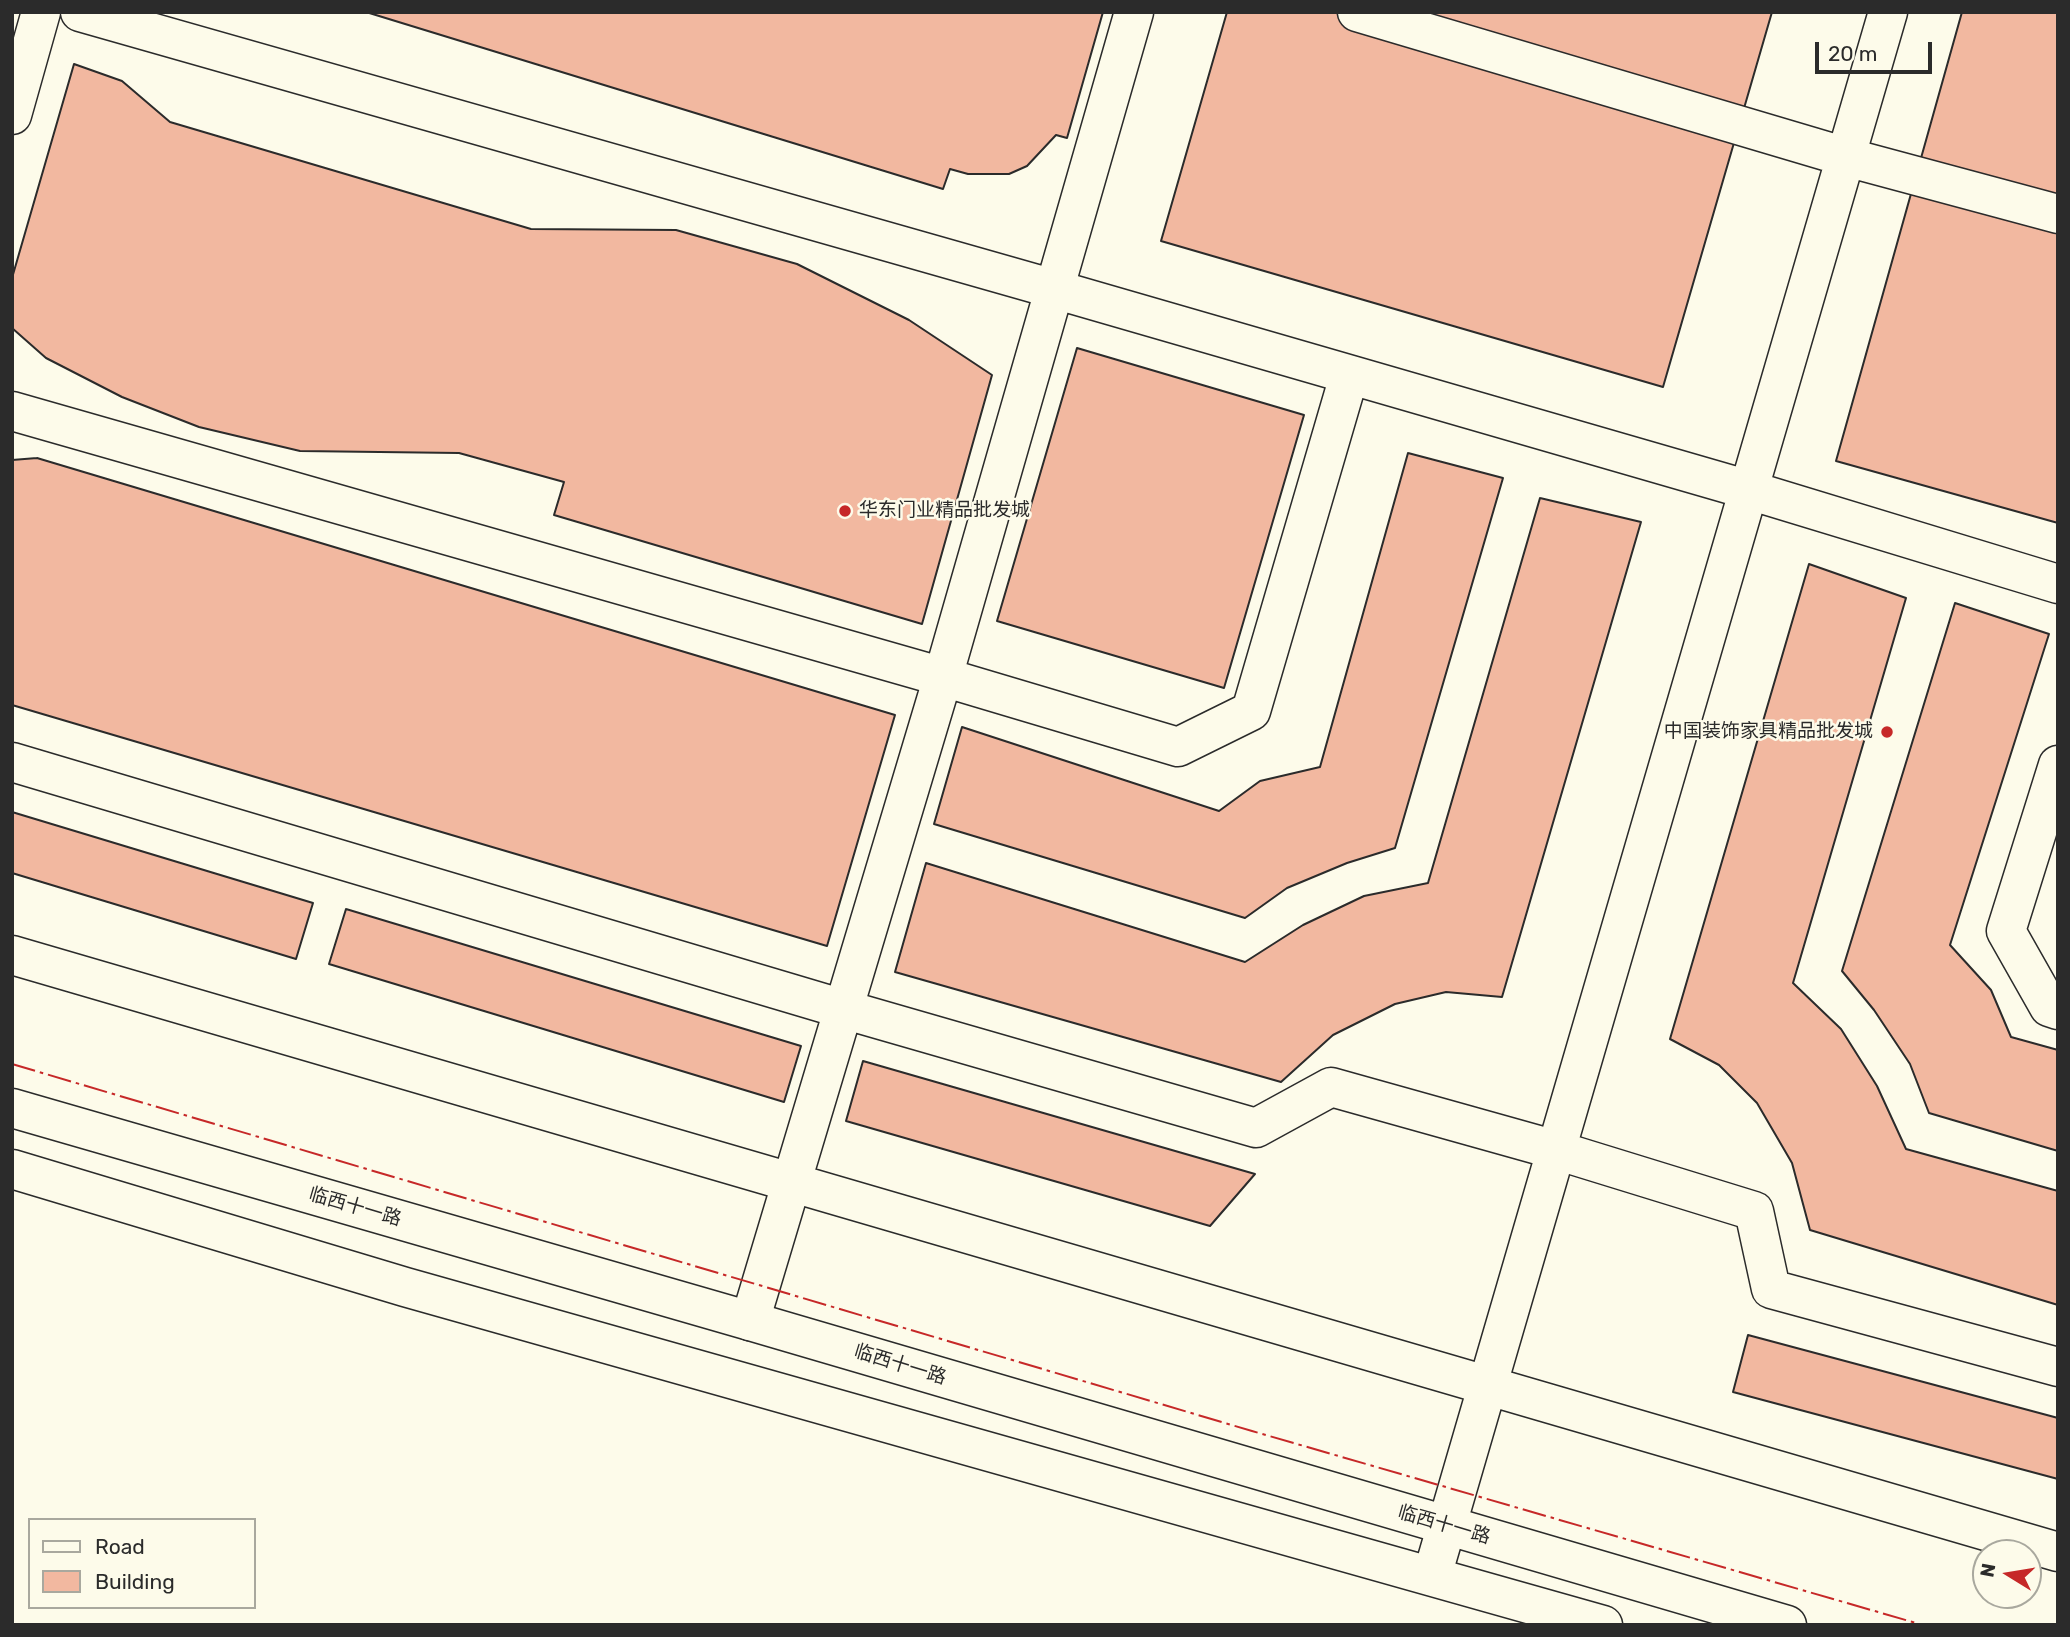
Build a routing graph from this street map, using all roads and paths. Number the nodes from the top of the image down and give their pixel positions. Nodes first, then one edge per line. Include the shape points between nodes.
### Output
1 (41, 12) edge
2 (80, 12) edge
3 (1134, 12) edge
4 (1357, 12) edge
5 (1888, 12) edge
6 (12, 115) edge
7 (1846, 157) junction
8 (2058, 214) edge
9 (1054, 289) junction
10 (1349, 376) junction
11 (12, 411) edge
12 (1749, 490) junction
13 (2058, 584) edge
14 (943, 677) junction
15 (12, 762) edge
16 (2058, 765) edge
17 (12, 955) edge
18 (843, 1009) junction
19 (2058, 1010) edge
20 (12, 1108) edge
21 (1556, 1150) junction
22 (12, 1169) edge
23 (791, 1183) junction
24 (750, 1321) junction
25 (2058, 1367) edge
26 (1487, 1384) junction
27 (1446, 1525) junction
28 (2058, 1552) edge
29 (1432, 1576) junction
30 (1603, 1625) edge
31 (1787, 1625) edge

1 - 6 main road
2 - 9 main road
3 - 9 main road
4 - 7 main road
5 - 7 main road
7 - 8 main road
7 - 12 main road
9 - 10 main road
9 - 14 main road
10 - 12 main road
10 - 14 main road via 1251,711 1178,747
11 - 14 main road
12 - 13 main road
12 - 21 main road
14 - 18 main road
15 - 18 main road
16 - 19 main road via 2006,931 2049,1007
17 - 23 main road
18 - 21 main road via 1256,1129 1331,1087
18 - 23 main road
20 - 24 main road, 临西十一路
21 - 25 main road via 1754,1210 1771,1289
21 - 26 main road
22 - 29 main road via 405,1287
23 - 24 main road
23 - 26 main road
24 - 27 main road, 临西十一路
26 - 27 main road
26 - 28 main road
27 - 29 main road
27 - 31 main road, 临西十一路
29 - 30 main road

